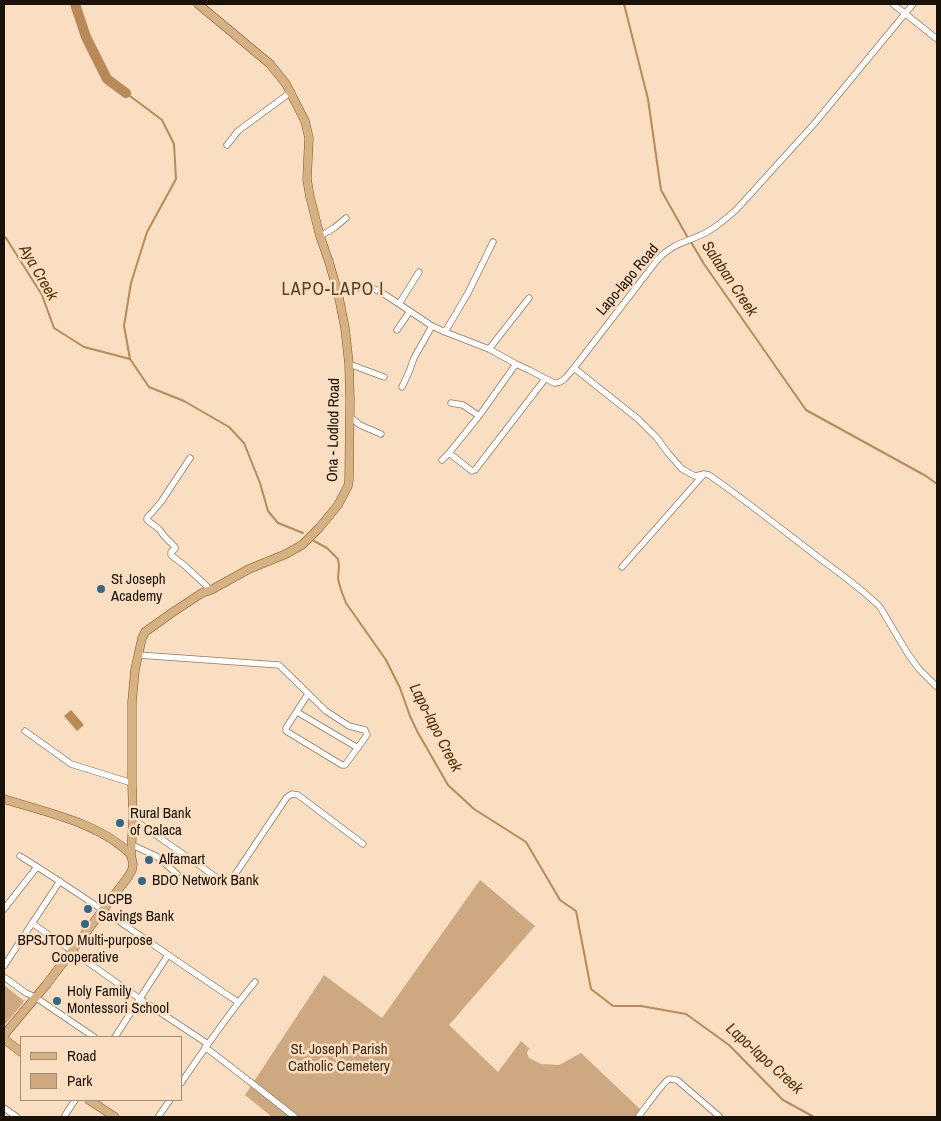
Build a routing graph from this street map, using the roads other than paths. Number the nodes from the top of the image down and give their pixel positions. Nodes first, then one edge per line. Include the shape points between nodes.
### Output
1 (198, 4) edge
2 (893, 4) edge
3 (913, 4) edge
4 (905, 14) junction
5 (937, 39) edge
6 (291, 92) junction
7 (227, 145) dead end
8 (346, 218) dead end
9 (320, 236) junction
10 (493, 242) dead end
11 (419, 272) dead end
12 (338, 293) junction
13 (529, 298) dead end
14 (399, 304) junction
15 (410, 311) junction
16 (432, 326) junction
17 (397, 330) dead end
18 (445, 332) junction
19 (489, 349) junction
20 (349, 364) junction
21 (516, 364) junction
22 (574, 368) junction
23 (384, 377) dead end
24 (545, 379) junction
25 (402, 387) dead end
26 (451, 403) dead end
27 (479, 416) junction
28 (350, 417) junction
29 (381, 434) dead end
30 (449, 453) junction
31 (190, 458) dead end
32 (442, 460) dead end
33 (704, 474) junction
34 (622, 567) dead end
35 (211, 590) junction
36 (138, 655) junction
37 (937, 686) edge
38 (308, 694) junction
39 (297, 712) junction
40 (25, 731) dead end
41 (358, 748) junction
42 (132, 783) junction
43 (4, 799) edge
44 (133, 819) junction
45 (363, 844) dead end
46 (132, 845) junction
47 (131, 854) junction
48 (20, 856) dead end
49 (37, 867) junction
50 (177, 874) dead end
51 (60, 881) junction
52 (4, 909) edge
53 (103, 910) junction
54 (32, 923) junction
55 (72, 951) junction
56 (168, 955) junction
57 (4, 966) edge
58 (4, 977) edge
59 (256, 982) dead end
60 (35, 997) junction
61 (140, 999) junction
62 (238, 1002) junction
63 (4, 1035) edge
64 (93, 1036) edge
65 (116, 1036) edge
66 (4, 1039) edge
67 (206, 1046) junction
68 (20, 1051) edge
69 (182, 1082) edge
70 (74, 1101) edge
71 (91, 1101) edge
72 (169, 1101) edge
73 (4, 1108) edge
74 (17, 1117) edge
75 (64, 1117) edge
76 (115, 1117) edge
77 (158, 1117) edge
78 (295, 1117) edge
79 (638, 1117) edge
80 (720, 1117) edge

1 - 6 main road, Ona - Lodlod Road via 270,64
2 - 4 street
3 - 4 street, Lapo-lapo Road
4 - 5 street
4 - 22 street, Lapo-lapo Road via 814,124 736,210 722,223 676,245 658,259
6 - 7 street via 238,132
6 - 9 main road, Ona - Lodlod Road via 309,138 307,179
8 - 9 street
9 - 12 main road, Ona - Lodlod Road
10 - 18 street
11 - 14 street
12 - 14 street via 370,287
12 - 20 main road, Ona - Lodlod Road
13 - 19 street
14 - 15 street
15 - 16 street
15 - 17 street
16 - 18 street
16 - 25 street
18 - 19 street
19 - 21 street
20 - 23 street
20 - 28 main road, Ona - Lodlod Road
21 - 24 street
21 - 27 street
22 - 24 street, Lapo-lapo Road via 557,384
22 - 33 street via 638,419 682,469 695,476
24 - 30 street via 475,470
26 - 27 street via 462,405
27 - 30 street
28 - 29 street
28 - 35 main road, Ona - Lodlod Road via 349,480 338,505 302,545
30 - 32 street
31 - 35 street via 147,520 175,547 171,555
33 - 34 street
33 - 37 street via 748,503 875,602 919,669
35 - 36 main road, Ona - Lodlod Road via 145,632
36 - 38 street via 279,665
36 - 42 main road, Ona - Lodlod Road via 132,702
38 - 39 street
38 - 41 street via 349,726 365,730 367,735
39 - 41 street
39 - 41 street via 286,728 287,732 342,765
40 - 42 street via 71,764
42 - 44 main road, Ona - Lodlod Road
43 - 47 main road via 89,827 114,840
44 - 45 street via 223,882 232,879 287,796 292,794 298,795
44 - 46 main road, Ona - Lodlod Road
46 - 47 main road, Ona - Lodlod Road
46 - 50 street via 156,856
47 - 53 main road, Ona - Lodlod Road via 132,870
48 - 49 street
49 - 51 street
49 - 52 street
51 - 53 street
51 - 54 street
53 - 55 main road, Ona - Lodlod Road
53 - 56 street
54 - 55 street
54 - 57 street
55 - 60 main road, Ona - Lodlod Road
55 - 61 street
56 - 61 street
56 - 62 street
58 - 60 street
59 - 62 street
60 - 63 main road, Ona - Lodlod Road
60 - 64 street
61 - 65 street
61 - 67 street
62 - 67 street
66 - 68 main road
67 - 69 street
67 - 78 street
70 - 75 street
71 - 76 main road
72 - 77 street
73 - 74 street
79 - 80 street via 671,1079 677,1080

